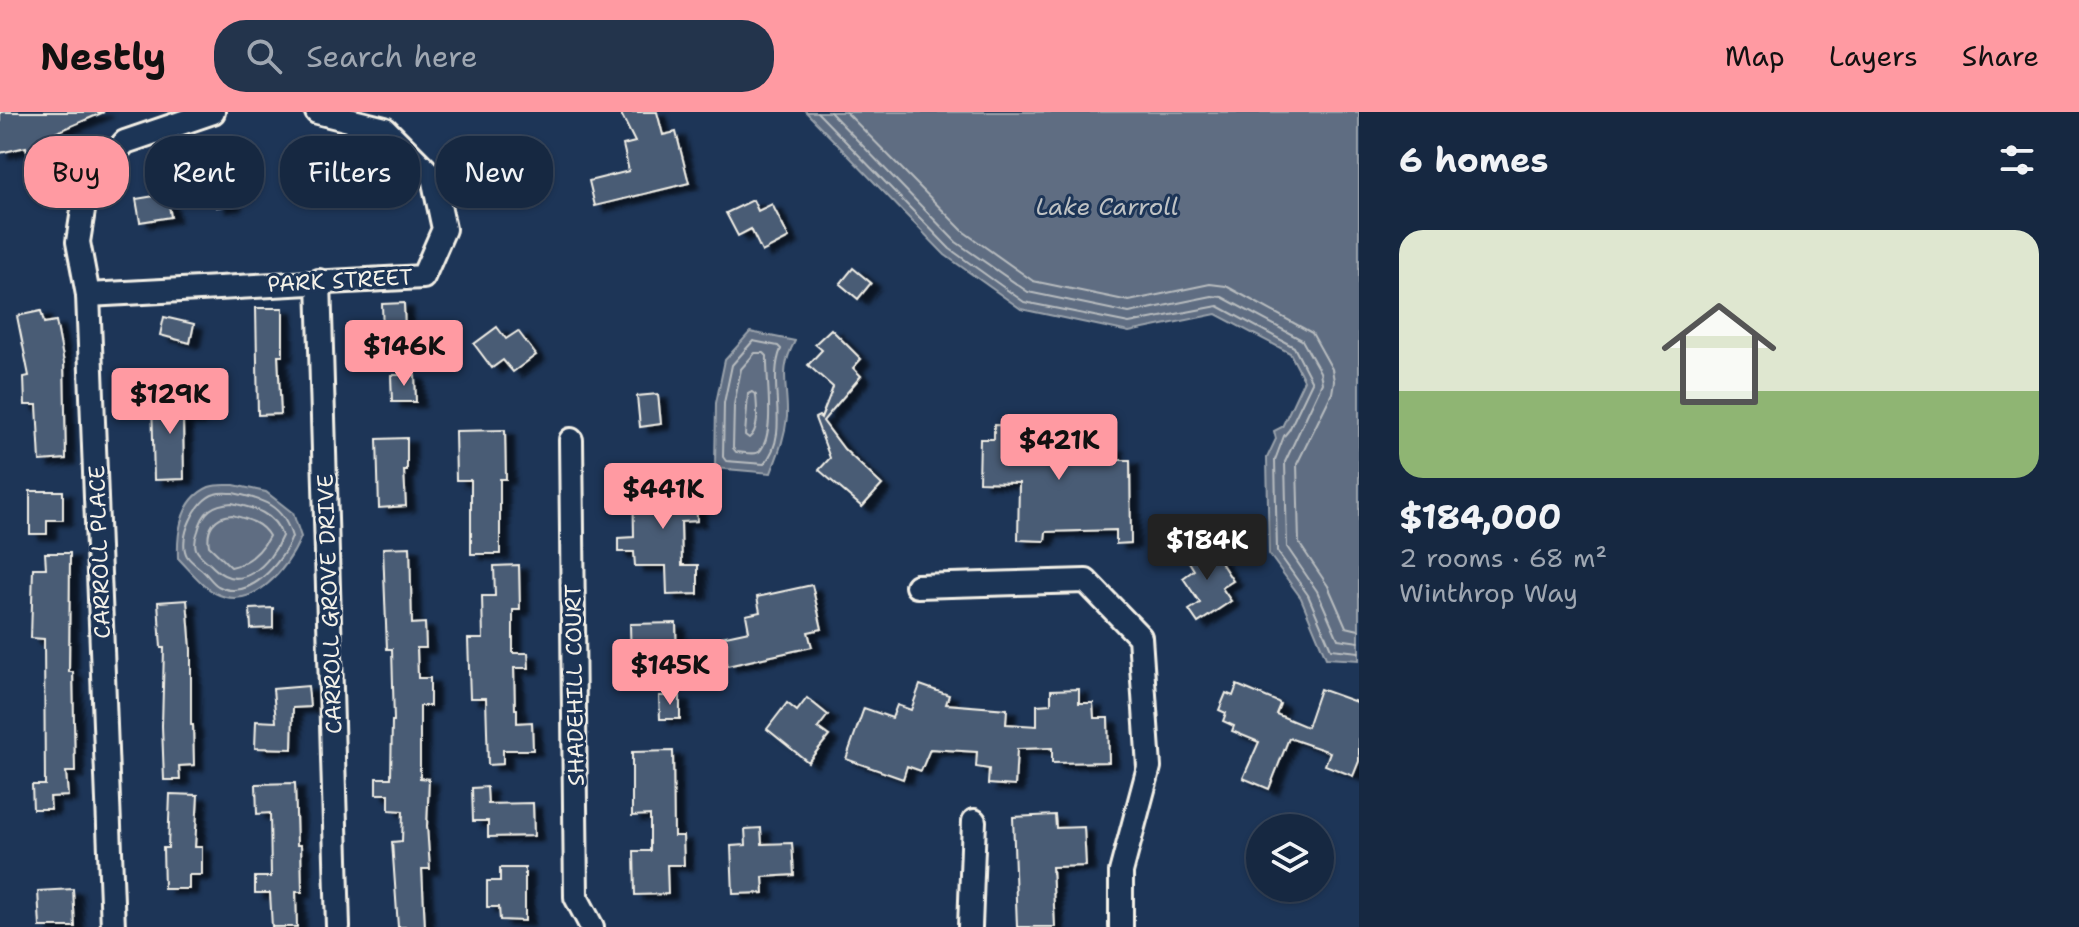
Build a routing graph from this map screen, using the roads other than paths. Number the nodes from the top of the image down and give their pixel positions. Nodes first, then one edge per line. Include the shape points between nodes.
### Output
1 (213, 112) edge
2 (317, 112) edge
3 (319, 281) junction
4 (88, 295) junction
5 (571, 440) dead end
6 (917, 586) dead end
7 (974, 821) dead end
8 (113, 927) edge
9 (338, 927) edge
10 (592, 927) edge
11 (970, 927) edge
12 (1121, 927) edge

1 - 4 street, CARROLL PLACE via 125,142 87,185 78,242
2 - 3 street, PARK STREET via 385,129 433,177 444,229 423,277
3 - 4 street, PARK STREET
3 - 9 street, CARROLL GROVE DRIVE
4 - 8 street, CARROLL PLACE
5 - 10 street, SHADEHILL COURT via 576,897
6 - 12 street via 1086,581 1140,637 1149,767 1121,872
7 - 11 street

